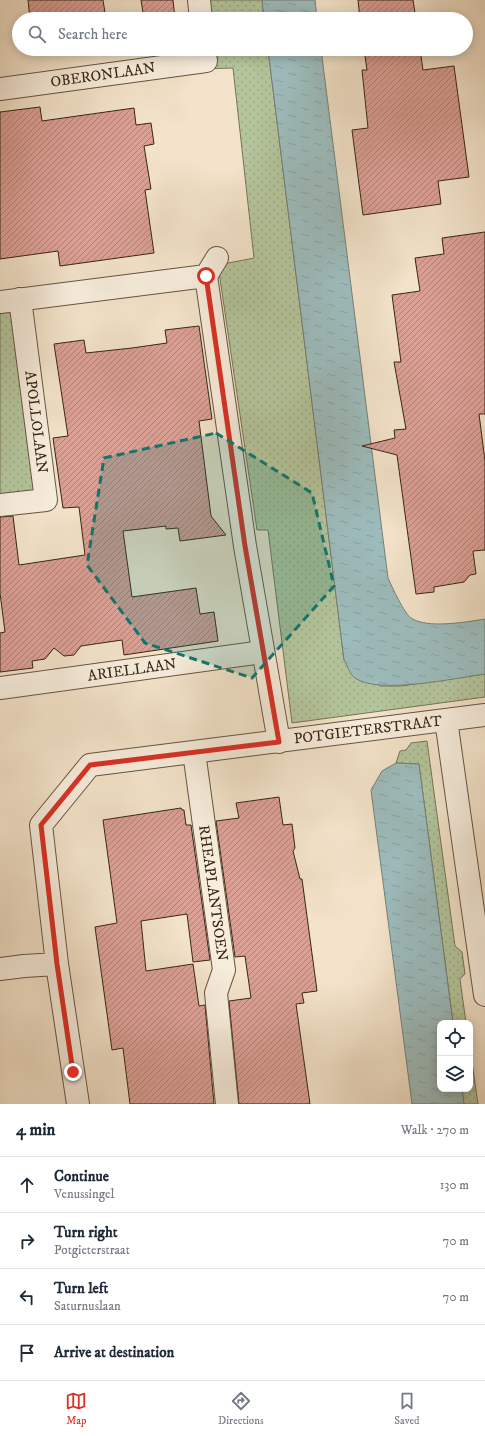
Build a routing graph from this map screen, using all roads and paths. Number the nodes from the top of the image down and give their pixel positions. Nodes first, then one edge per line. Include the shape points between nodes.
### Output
1 (199, 0) edge
2 (200, 12) edge
3 (199, 56) edge
4 (0, 89) edge
5 (10, 300) edge
6 (0, 505) edge
7 (263, 652) junction
8 (0, 688) edge
9 (485, 715) edge
10 (446, 720) junction
11 (279, 742) junction
12 (194, 752) junction
13 (482, 953) edge
14 (57, 964) junction
15 (0, 970) edge
16 (485, 995) edge
17 (78, 1104) edge
18 (227, 1104) edge

1 - 2 street
3 - 4 street, OBERONLAAN
5 - 6 street, APOLLOLAAN via 46,500
5 - 7 street, APOLLOLAAN via 212,267 245,546
7 - 8 street, ARIELLAAN
7 - 11 street
9 - 10 street, POTGIETERSTRAAT
10 - 11 street, POTGIETERSTRAAT
10 - 13 street
11 - 12 street, POTGIETERSTRAAT
12 - 14 street, POTGIETERSTRAAT via 90,765 41,825
12 - 18 street, RHEAPLANTSOEN via 224,970 216,993
13 - 16 street
14 - 15 street
14 - 17 street

